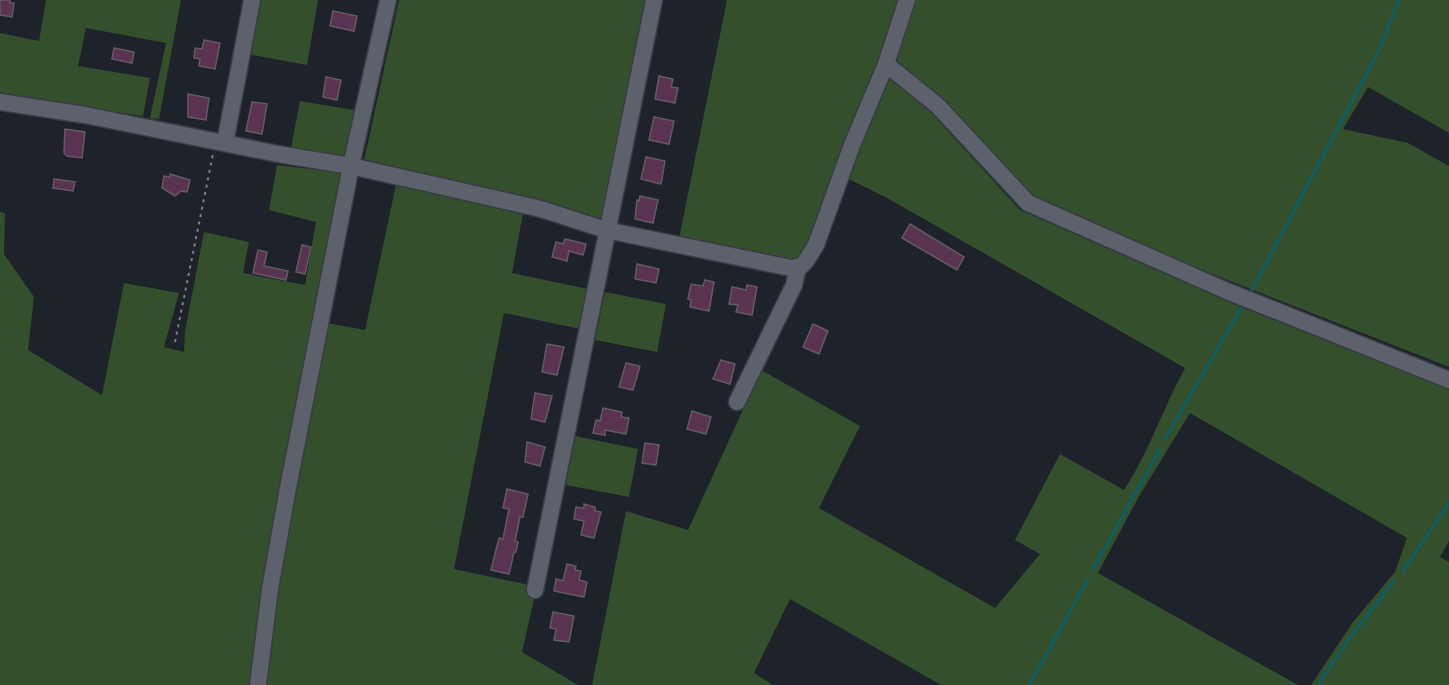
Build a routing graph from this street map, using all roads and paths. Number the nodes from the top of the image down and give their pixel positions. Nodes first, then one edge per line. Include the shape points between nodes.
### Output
1 (252, 0) edge
2 (388, 0) edge
3 (654, 0) edge
4 (908, 0) edge
5 (886, 64) junction
6 (0, 102) edge
7 (220, 142) junction
8 (351, 166) junction
9 (606, 230) junction
10 (798, 267) junction
11 (175, 342) dead end
12 (1449, 380) edge
13 (737, 402) dead end
14 (536, 590) dead end
15 (258, 685) edge

1 - 7 street
2 - 8 street
3 - 9 street
4 - 5 street
5 - 10 street via 816,245
5 - 12 street via 938,106 1028,203 1227,291
6 - 7 street
7 - 8 street
7 - 11 path
8 - 9 street via 541,209
8 - 15 street via 270,589
9 - 10 street
9 - 14 street
10 - 13 street via 795,285

